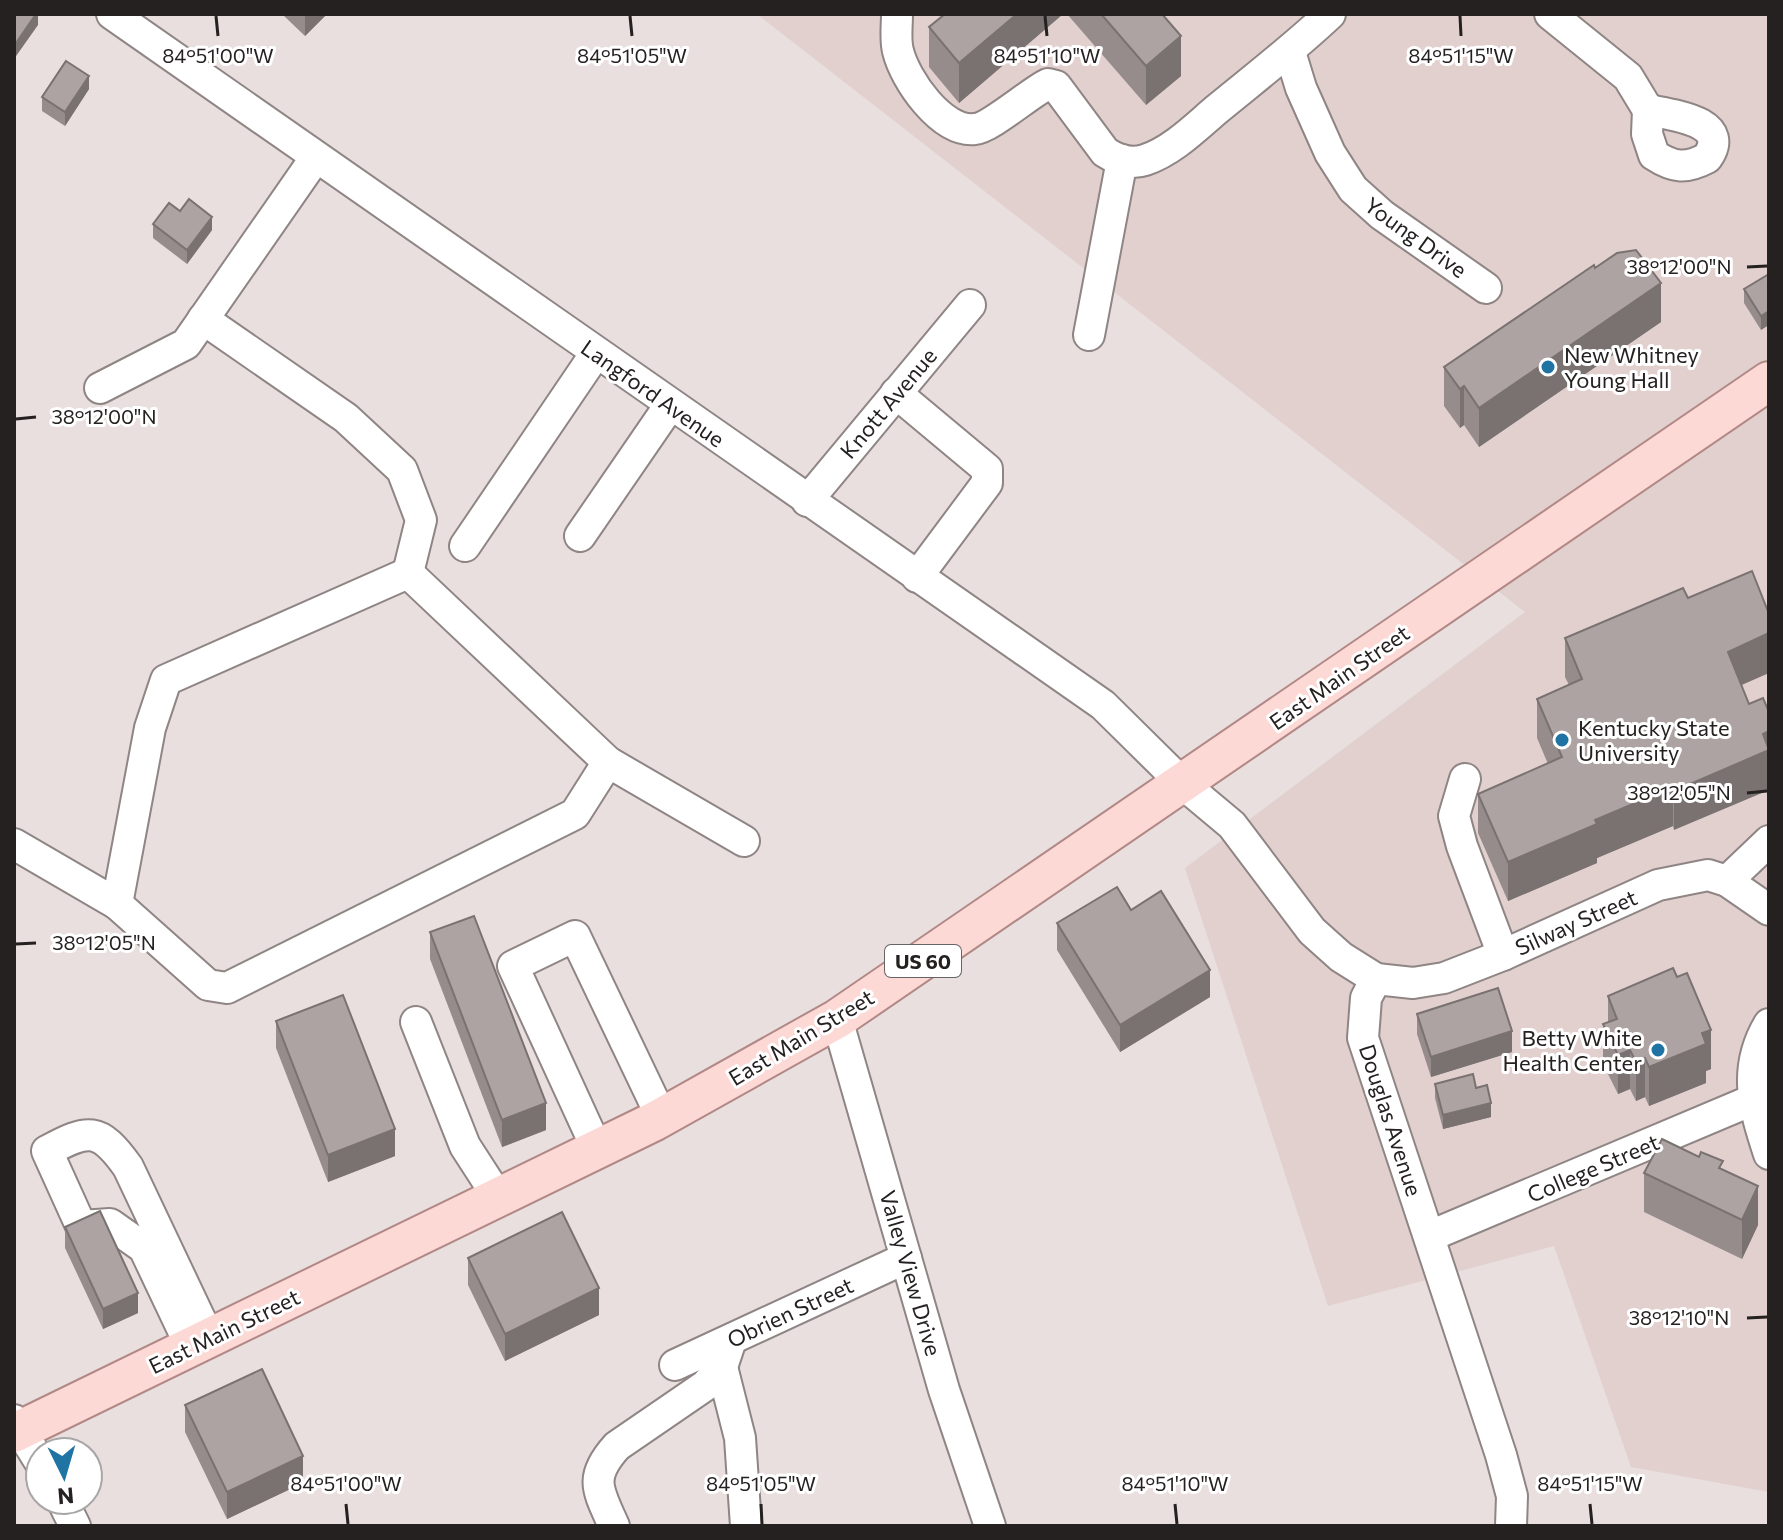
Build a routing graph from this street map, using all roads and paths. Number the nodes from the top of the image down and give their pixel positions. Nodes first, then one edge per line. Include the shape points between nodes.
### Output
1 (112, 14) edge
2 (897, 14) edge
3 (1330, 14) edge
4 (1550, 14) edge
5 (1290, 52) junction
6 (1648, 110) dead end
7 (1113, 156) junction
8 (316, 157) junction
9 (1486, 288) dead end
10 (970, 305) dead end
11 (203, 319) junction
12 (1089, 335) dead end
13 (596, 353) junction
14 (1769, 381) edge
15 (100, 388) dead end
16 (896, 393) junction
17 (670, 405) junction
18 (807, 501) junction
19 (580, 536) dead end
20 (465, 546) dead end
21 (408, 573) junction
22 (917, 577) junction
23 (608, 762) junction
24 (1465, 779) dead end
25 (1183, 784) junction
26 (744, 841) dead end
27 (1769, 841) edge
28 (14, 844) edge
29 (1727, 881) junction
30 (117, 904) junction
31 (1769, 910) edge
32 (1503, 955) junction
33 (1376, 979) junction
34 (837, 1019) junction
35 (416, 1022) dead end
36 (1769, 1024) edge
37 (1755, 1099) junction
38 (662, 1118) junction
39 (597, 1149) junction
40 (1769, 1154) edge
41 (498, 1197) junction
42 (1430, 1236) junction
43 (906, 1258) junction
44 (200, 1343) junction
45 (726, 1353) junction
46 (675, 1365) dead end
47 (16, 1428) edge
48 (614, 1526) edge
49 (746, 1526) edge
50 (990, 1526) edge
51 (1511, 1526) edge

1 - 8 street, Langford Avenue
2 - 7 street via 897,50 909,81 959,128 978,130 1048,84 1056,86
3 - 5 street
4 - 6 street via 1628,77
5 - 7 street via 1162,152 1144,161
5 - 9 street, Young Drive via 1330,153 1353,189
7 - 12 street
8 - 11 street
8 - 13 street, Langford Avenue
10 - 16 street, Knott Avenue
11 - 15 street via 186,344
11 - 21 street via 346,418 402,470 421,520
13 - 17 street, Langford Avenue
13 - 20 street
14 - 25 main road, East Main Street / US 60
16 - 18 street, Knott Avenue
16 - 22 street via 987,469 987,483
17 - 18 street, Langford Avenue
17 - 19 street
18 - 22 street, Langford Avenue
21 - 23 street
21 - 30 street via 166,680 150,728
22 - 25 street, Langford Avenue via 1103,705
23 - 26 street
23 - 30 street via 575,814 227,988 208,985
24 - 32 street via 1454,816
25 - 33 street via 1232,825 1312,931
25 - 34 main road, East Main Street / US 60
27 - 29 street
28 - 30 street
29 - 31 street
29 - 32 street, Silway Street via 1708,875 1658,885
32 - 33 street, Silway Street via 1444,978 1413,983
33 - 42 street, Douglas Avenue via 1366,998 1363,1038
34 - 38 main road, East Main Street / US 60
34 - 43 street, Valley View Drive
35 - 41 street via 465,1146
36 - 37 street via 1755,1052
37 - 40 street
37 - 42 street, College Street
38 - 39 main road, East Main Street / US 60
38 - 39 street via 575,936 513,966
39 - 41 main road, East Main Street / US 60
41 - 44 main road, East Main Street / US 60
42 - 51 street, Douglas Avenue via 1501,1455 1512,1496
43 - 45 street, Obrien Street
43 - 50 street, Valley View Drive
44 - 44 street via 117,1151 90,1134 78,1134 47,1151 81,1226 110,1224 144,1248
44 - 47 main road, East Main Street / US 60
45 - 46 street, Obrien Street
45 - 48 street via 706,1385 607,1457 597,1488
45 - 49 street via 740,1438

